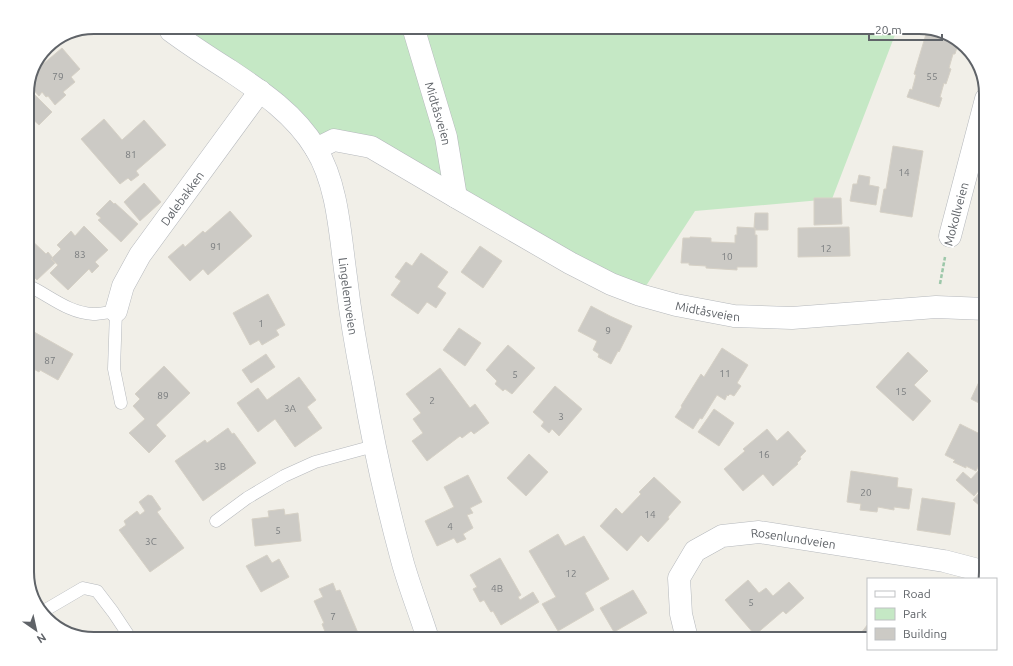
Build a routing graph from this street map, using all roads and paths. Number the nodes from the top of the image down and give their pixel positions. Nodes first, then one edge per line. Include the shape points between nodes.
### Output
1 (175, 34) edge
2 (415, 34) edge
3 (260, 91) junction
4 (979, 126) edge
5 (316, 149) junction
6 (456, 198) junction
7 (950, 236) joint
8 (34, 288) edge
9 (936, 307) junction
10 (979, 309) edge
11 (116, 311) junction
12 (121, 403) dead end
13 (374, 446) junction
14 (216, 521) dead end
15 (979, 570) edge
16 (46, 609) edge
17 (126, 632) edge
18 (426, 632) edge
19 (685, 632) edge

1 - 3 street
2 - 6 street, Midtåsveien via 446,137
3 - 5 street via 287,113
3 - 11 street, Dølebakken via 140,255 123,286
4 - 7 street, Mokollveien
5 - 6 street, Midtåsveien via 334,140 371,147
5 - 13 street, Lingelemveien via 325,166 337,210 362,383
6 - 9 street, Midtåsveien via 610,284 676,305 734,316 792,318
7 - 9 path, Mokollveien
8 - 11 lane via 77,311 94,314
9 - 10 street, Midtåsveien
11 - 12 lane via 114,369
13 - 14 lane via 315,462 284,476 247,498
13 - 18 street, Lingelemveien via 402,561
15 - 19 street, Rosenlundveien via 944,561 759,532 722,536 695,551 679,578 681,614
16 - 17 lane via 83,588 97,591

